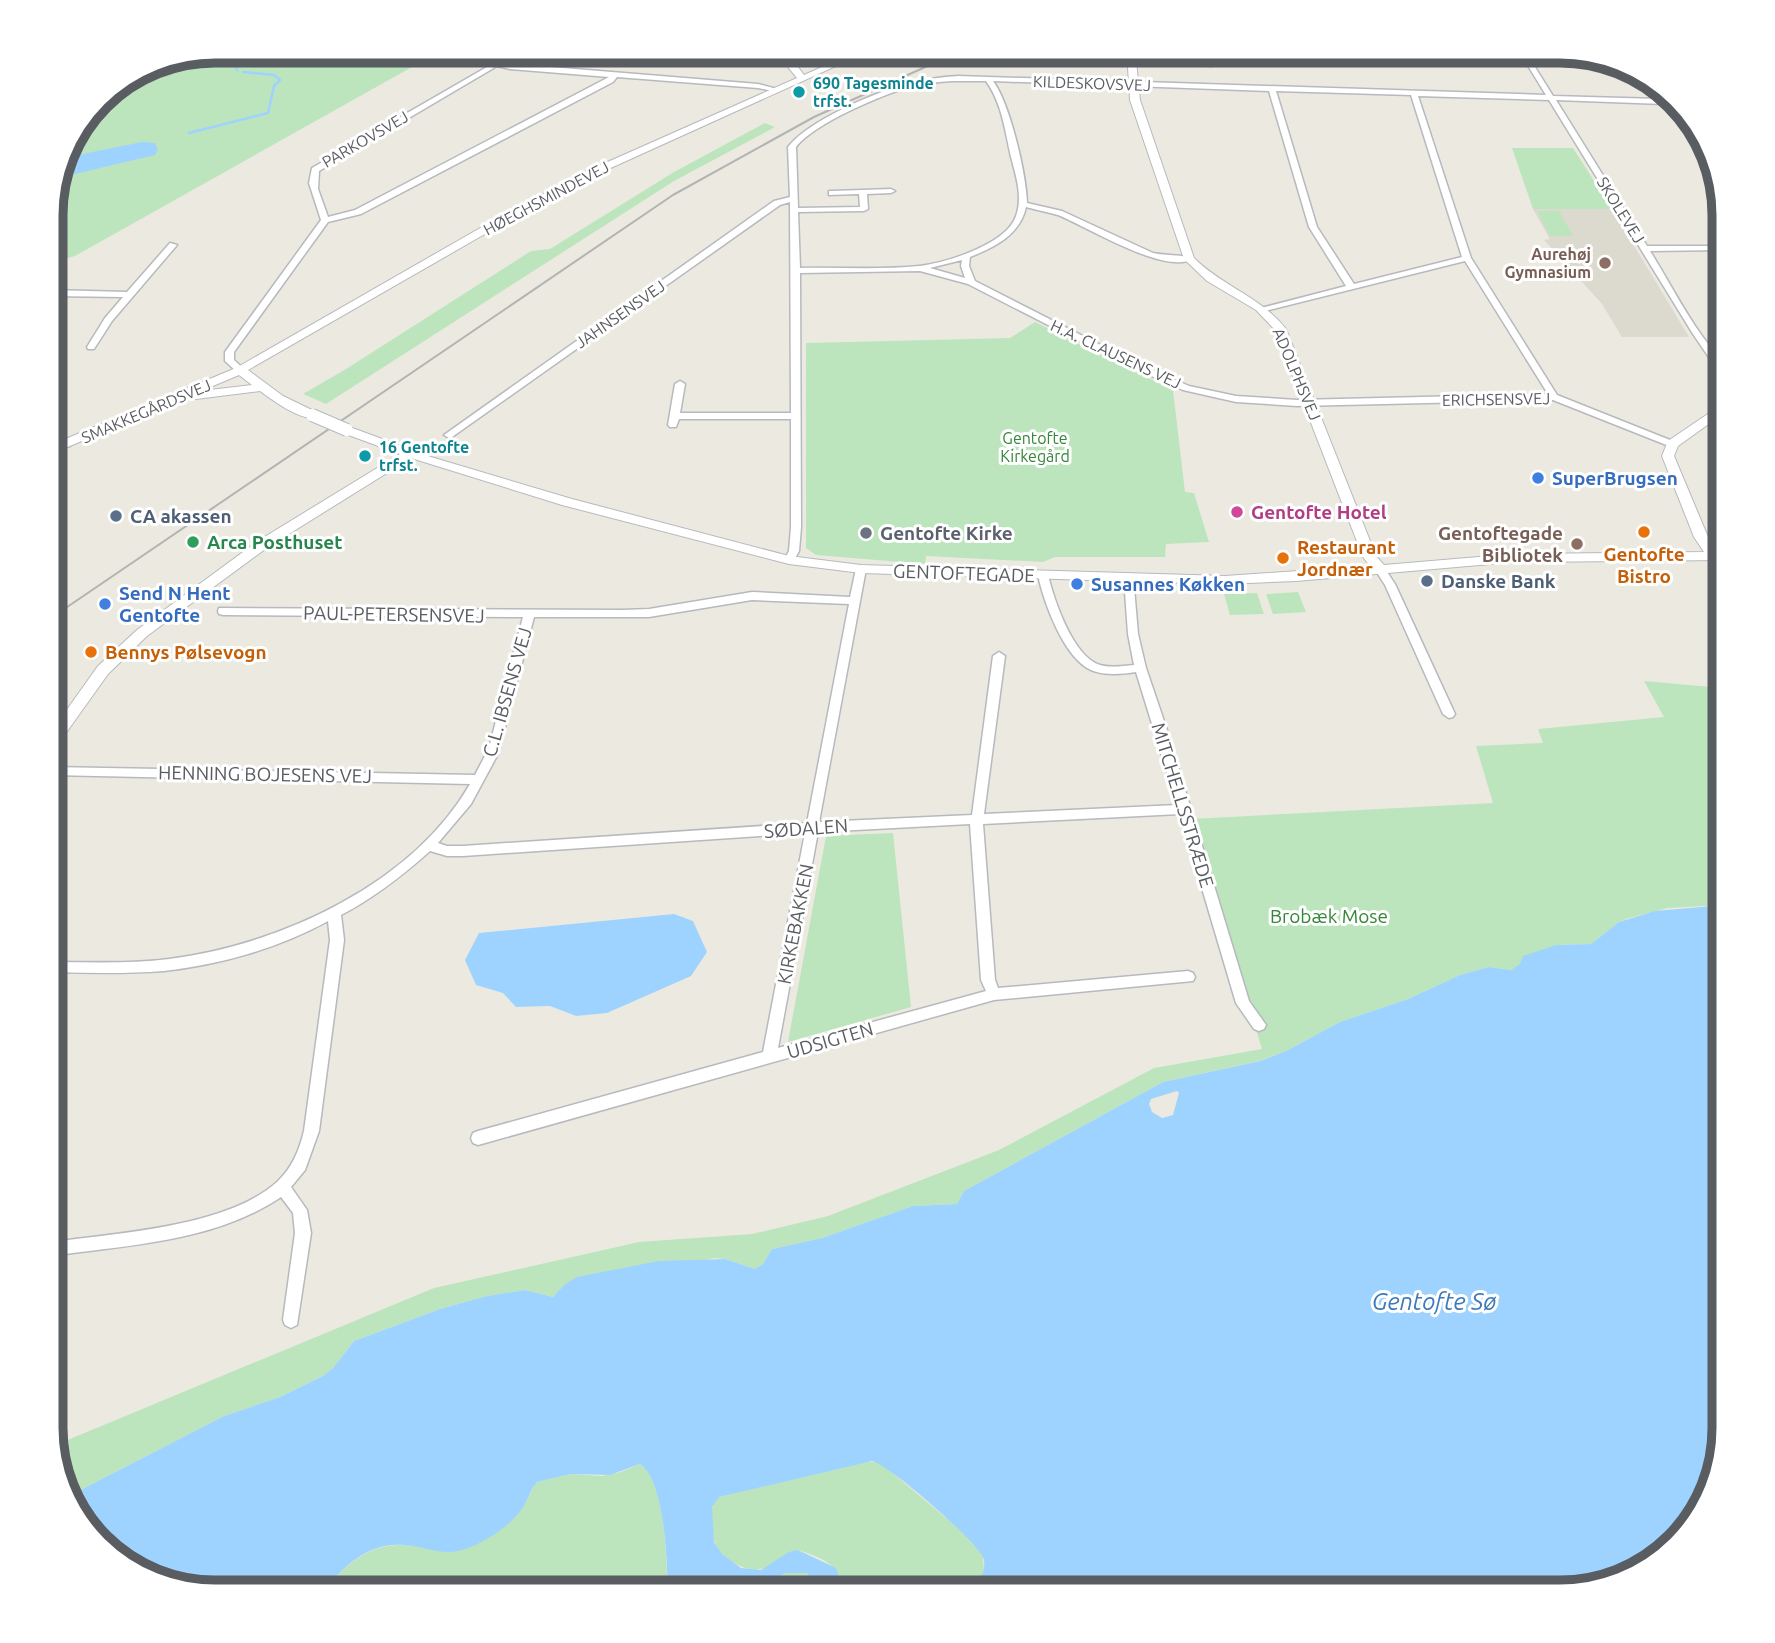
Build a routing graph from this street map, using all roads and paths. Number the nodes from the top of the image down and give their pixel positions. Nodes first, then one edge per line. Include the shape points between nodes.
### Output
1 (793, 63) edge
2 (837, 63) edge
3 (1132, 63) edge
4 (1529, 63) edge
5 (496, 64) joint
6 (615, 75) junction
7 (802, 78) junction
8 (988, 79) junction
9 (1023, 80) junction
10 (1134, 84) junction
11 (1272, 89) junction
12 (777, 90) junction
13 (1414, 93) junction
14 (1000, 94) junction
15 (1550, 98) junction
16 (1661, 102) edge
17 (891, 191) dead end
18 (863, 192) junction
19 (832, 193) dead end
20 (793, 199) junction
21 (1023, 204) junction
22 (793, 211) junction
23 (325, 220) junction
24 (173, 245) dead end
25 (1712, 248) edge
26 (1645, 249) junction
27 (967, 258) junction
28 (1467, 258) junction
29 (1189, 259) junction
30 (920, 268) junction
31 (796, 271) junction
32 (971, 282) junction
33 (1351, 287) junction
34 (63, 293) edge
35 (129, 295) junction
36 (1264, 310) junction
37 (91, 348) dead end
38 (1712, 353) edge
39 (240, 370) junction
40 (680, 384) dead end
41 (263, 387) junction
42 (186, 395) junction
43 (1554, 397) junction
44 (1310, 403) junction
45 (796, 416) junction
46 (1712, 416) edge
47 (449, 435) dead end
48 (63, 440) edge
49 (67, 444) junction
50 (1672, 444) junction
51 (63, 446) edge
52 (411, 453) junction
53 (1712, 549) edge
54 (1712, 556) edge
55 (789, 560) junction
56 (1379, 568) junction
57 (861, 569) junction
58 (1043, 575) junction
59 (1129, 579) junction
60 (854, 601) junction
61 (223, 611) dead end
62 (529, 615) junction
63 (999, 656) dead end
64 (1139, 668) junction
65 (1449, 714) dead end
66 (63, 726) edge
67 (63, 771) edge
68 (479, 780) junction
69 (1184, 809) junction
70 (977, 818) junction
71 (814, 827) junction
72 (430, 846) junction
73 (334, 914) junction
74 (63, 967) edge
75 (1188, 977) dead end
76 (994, 994) junction
77 (1259, 1025) dead end
78 (769, 1057) junction
79 (478, 1138) dead end
80 (282, 1187) junction
81 (63, 1247) edge
82 (290, 1320) dead end

1 - 7 street
2 - 7 street, HØEGHSMINDEVEJ
3 - 10 street
4 - 15 street, SKOLEVEJ
5 - 6 street
5 - 23 street, PARKOVSVEJ via 319,166 312,181
6 - 12 street
6 - 23 street via 358,212
7 - 12 street, HØEGHSMINDEVEJ
8 - 9 street, KILDESKOVSVEJ
8 - 14 street
8 - 20 street, KILDESKOVSVEJ via 939,79 906,86 801,136 792,147
9 - 10 street, KILDESKOVSVEJ
9 - 14 street
10 - 11 street, KILDESKOVSVEJ
10 - 29 street via 1141,120
11 - 13 street, KILDESKOVSVEJ
11 - 33 street via 1313,227
12 - 39 street, HØEGHSMINDEVEJ via 540,200
13 - 15 street, KILDESKOVSVEJ
13 - 28 street
14 - 21 street
15 - 16 street, KILDESKOVSVEJ
15 - 26 street, SKOLEVEJ
17 - 18 street
18 - 19 street
18 - 22 street via 864,209
20 - 22 street, KILDESKOVSVEJ
20 - 47 street, JAHNSENSVEJ via 777,203
21 - 27 street via 1011,229
21 - 29 street via 1059,213 1150,255
22 - 31 street, KILDESKOVSVEJ
23 - 39 street via 229,352 230,361
24 - 35 street
25 - 26 street
26 - 38 street, SKOLEVEJ
27 - 30 street
27 - 32 street
28 - 33 street
28 - 43 street
29 - 36 street, ADOLPHSVEJ via 1204,275
30 - 31 street, H.A. CLAUSENS VEJ
30 - 32 street, H.A. CLAUSENS VEJ
31 - 45 street, KILDESKOVSVEJ
32 - 44 street, H.A. CLAUSENS VEJ via 1186,388 1262,403
33 - 36 street
34 - 35 street
35 - 37 street
36 - 44 street, ADOLPHSVEJ via 1280,329
39 - 41 street, GENTOFTEGADE
39 - 42 street, SMAKKEGÅRDSVEJ
40 - 45 street via 674,421
41 - 42 street
41 - 52 street, GENTOFTEGADE, bridge via 312,415
42 - 49 street, SMAKKEGÅRDSVEJ
43 - 44 street, ERICHSENSVEJ
43 - 50 street, ERICHSENSVEJ
44 - 56 street, ADOLPHSVEJ via 1370,557
45 - 55 street, KILDESKOVSVEJ via 796,527
46 - 50 street
48 - 49 street
49 - 51 street, SMAKKEGÅRDSVEJ
50 - 53 street via 1668,456 1701,537
52 - 55 street, GENTOFTEGADE via 567,502
52 - 66 street via 263,544 142,634 103,670
54 - 56 street, GENTOFTEGADE via 1514,558
55 - 57 street, GENTOFTEGADE
56 - 59 street, GENTOFTEGADE via 1250,580
56 - 65 street
57 - 58 street, GENTOFTEGADE
57 - 60 street, KIRKEBAKKEN
58 - 59 street, GENTOFTEGADE
58 - 64 street via 1055,614 1088,663 1099,669
59 - 64 street, MITCHELLSSTRÆDE
60 - 62 street, PAUL-PETERSENSVEJ via 774,595 649,612
60 - 71 street, KIRKEBAKKEN
61 - 62 street, PAUL-PETERSENSVEJ
62 - 68 street, C.L. IBSENS VEJ via 491,758
63 - 70 street
64 - 69 street, MITCHELLSSTRÆDE
67 - 68 street, HENNING BOJESENS VEJ
68 - 72 street, C.L. IBSENS VEJ
69 - 70 street, SØDALEN
69 - 77 street, MITCHELLSSTRÆDE via 1242,1003
70 - 71 street, SØDALEN
70 - 76 street via 988,980
71 - 72 street, SØDALEN via 463,851
71 - 78 street, KIRKEBAKKEN
72 - 73 street, C.L. IBSENS VEJ
73 - 74 street, C.L. IBSENS VEJ via 218,956 170,965
73 - 80 street via 337,940 312,1126 299,1166
75 - 76 street, UDSIGTEN
76 - 78 street, UDSIGTEN
78 - 79 street, UDSIGTEN
80 - 81 street via 250,1210 203,1225
80 - 82 street via 300,1210 303,1233

